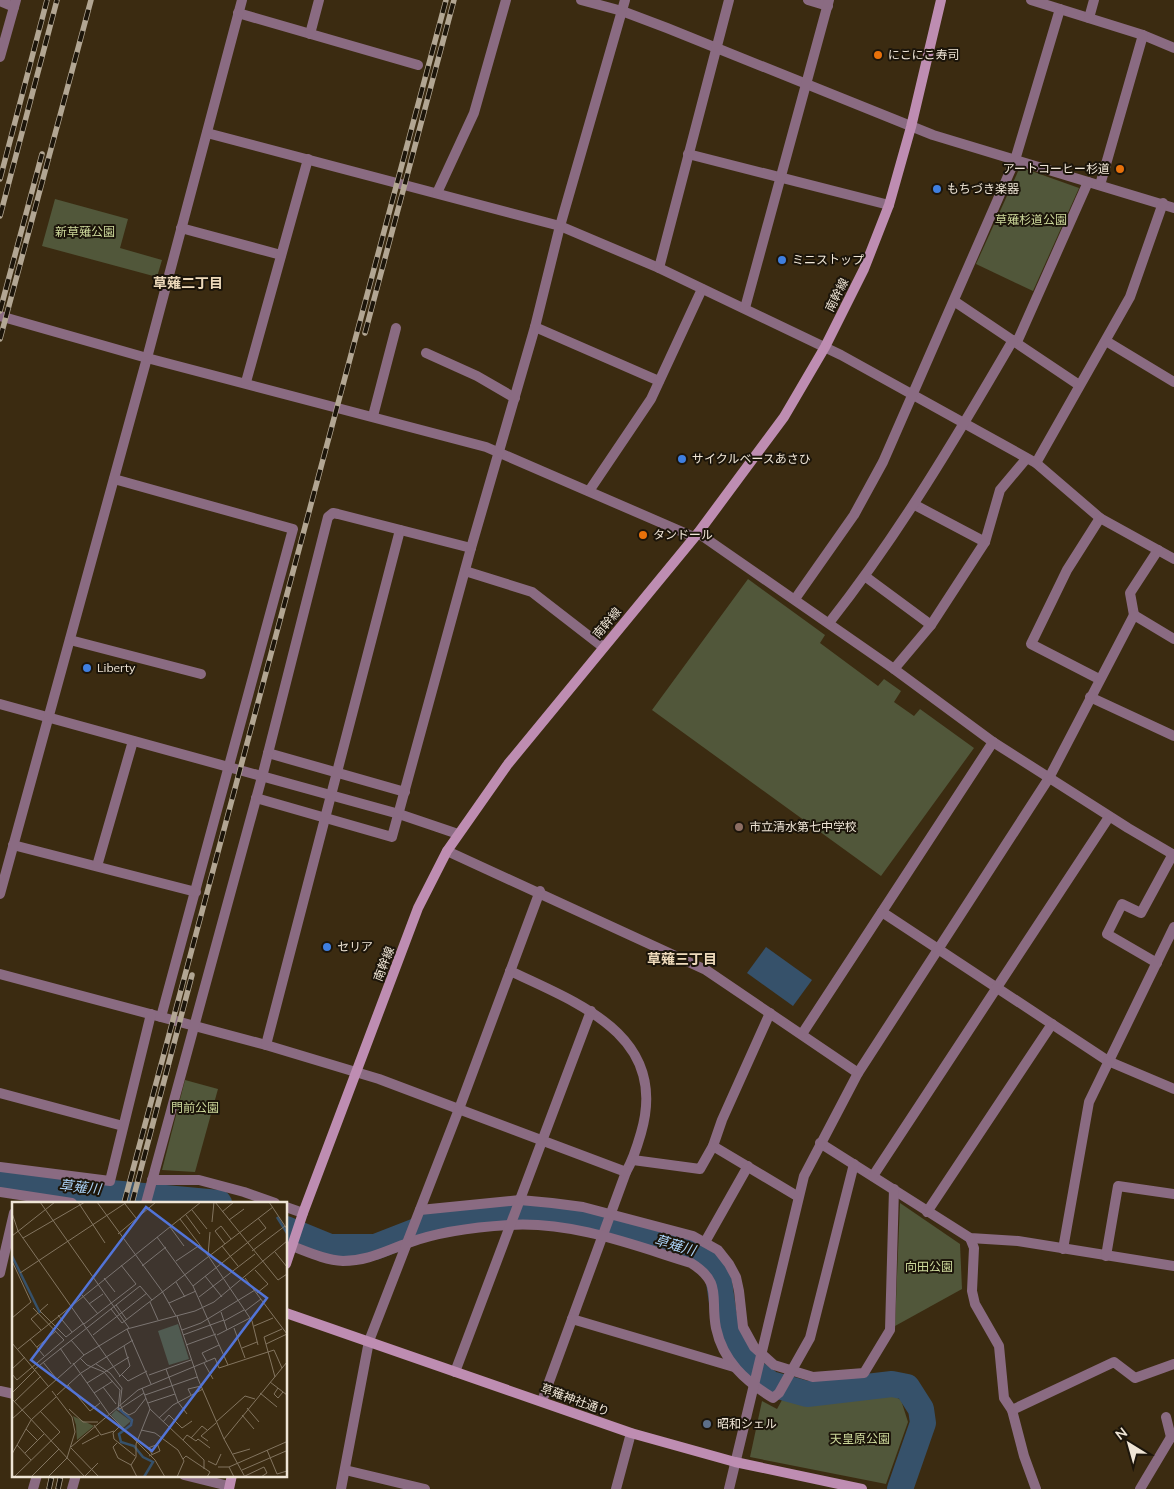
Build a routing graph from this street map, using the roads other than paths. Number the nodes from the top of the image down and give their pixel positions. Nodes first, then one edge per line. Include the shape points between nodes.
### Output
1 (242, 0) edge
2 (319, 0) edge
3 (506, 0) edge
4 (581, 0) edge
5 (625, 0) edge
6 (729, 0) edge
7 (808, 0) edge
8 (941, 0) edge
9 (1031, 0) edge
10 (1094, 0) edge
11 (0, 1) edge
12 (15, 3) edge
13 (603, 3) edge
14 (828, 3) edge
15 (1060, 9) junction
16 (622, 11) junction
17 (238, 13) junction
18 (1089, 18) junction
19 (310, 34) junction
20 (1143, 35) junction
21 (716, 48) junction
22 (1174, 48) edge
23 (0, 57) edge
24 (418, 65) dead end
25 (806, 85) junction
26 (911, 127) junction
27 (207, 133) junction
28 (688, 154) junction
29 (308, 159) junction
30 (1015, 160) junction
31 (782, 178) junction
32 (1088, 182) junction
33 (1100, 185) junction
34 (437, 193) junction
35 (1163, 203) junction
36 (889, 205) junction
37 (1174, 208) edge
38 (560, 226) junction
39 (181, 228) junction
40 (281, 255) junction
41 (659, 268) junction
42 (702, 288) junction
43 (954, 301) junction
44 (745, 308) junction
45 (0, 316) edge
46 (535, 327) junction
47 (396, 328) dead end
48 (1015, 341) junction
49 (1106, 341) junction
50 (825, 347) junction
51 (426, 354) dead end
52 (147, 358) junction
53 (659, 381) junction
54 (246, 382) junction
55 (1174, 382) edge
56 (1079, 385) junction
57 (913, 394) junction
58 (515, 398) junction
59 (373, 416) junction
60 (964, 425) junction
61 (499, 452) junction
62 (1031, 461) junction
63 (114, 479) junction
64 (589, 491) junction
65 (915, 505) junction
66 (1100, 518) junction
67 (400, 530) junction
68 (696, 535) junction
69 (985, 542) junction
70 (471, 548) junction
71 (1158, 550) junction
72 (1174, 559) edge
73 (465, 570) junction
74 (866, 577) junction
75 (795, 599) junction
76 (1134, 615) junction
77 (829, 623) junction
78 (931, 625) junction
79 (70, 640) junction
80 (1174, 640) edge
81 (604, 647) junction
82 (894, 669) junction
83 (201, 674) dead end
84 (1099, 679) junction
85 (1090, 697) junction
86 (0, 704) edge
87 (47, 717) junction
88 (1174, 736) edge
89 (133, 741) junction
90 (993, 742) junction
91 (268, 753) junction
92 (229, 767) junction
93 (336, 772) junction
94 (262, 777) junction
95 (1049, 778) junction
96 (405, 792) junction
97 (330, 796) junction
98 (256, 798) junction
99 (399, 814) junction
100 (325, 817) junction
101 (1110, 817) junction
102 (458, 834) junction
103 (13, 845) junction
104 (448, 851) junction
105 (1174, 854) edge
106 (97, 866) junction
107 (196, 892) junction
108 (540, 892) junction
109 (0, 894) edge
110 (882, 912) junction
111 (1174, 927) edge
112 (938, 948) junction
113 (1156, 963) junction
114 (510, 971) junction
115 (0, 974) edge
116 (997, 986) junction
117 (591, 1011) junction
118 (770, 1013) junction
119 (156, 1016) junction
120 (1052, 1024) junction
121 (194, 1026) junction
122 (802, 1034) junction
123 (266, 1045) junction
124 (1108, 1061) junction
125 (357, 1073) junction
126 (858, 1073) junction
127 (1174, 1090) edge
128 (0, 1093) edge
129 (459, 1109) junction
130 (124, 1126) junction
131 (542, 1141) junction
132 (820, 1143) junction
133 (713, 1146) junction
134 (633, 1160) junction
135 (854, 1164) junction
136 (748, 1166) junction
137 (0, 1167) edge
138 (626, 1172) junction
139 (874, 1176) junction
140 (151, 1182) junction
141 (894, 1189) junction
142 (0, 1192) edge
143 (1174, 1194) edge
144 (798, 1196) junction
145 (17, 1199) edge
146 (520, 1200) junction
147 (58, 1202) edge
148 (146, 1202) edge
149 (272, 1202) edge
150 (288, 1208) edge
151 (420, 1210) junction
152 (927, 1212) junction
153 (612, 1214) junction
154 (301, 1218) junction
155 (12, 1221) edge
156 (511, 1225) junction
157 (603, 1236) junction
158 (970, 1238) junction
159 (705, 1242) junction
160 (407, 1243) junction
161 (292, 1245) junction
162 (1063, 1249) junction
163 (1106, 1256) junction
164 (288, 1258) edge
165 (1174, 1266) edge
166 (0, 1273) edge
167 (288, 1314) edge
168 (572, 1319) junction
169 (369, 1340) junction
170 (761, 1354) junction
171 (1174, 1364) edge
172 (734, 1367) junction
173 (455, 1372) junction
174 (792, 1372) junction
175 (753, 1386) junction
176 (542, 1401) junction
177 (1012, 1410) junction
178 (1166, 1417) dead end
179 (631, 1433) junction
180 (1173, 1437) edge
181 (735, 1462) junction
182 (345, 1470) junction
183 (37, 1476) edge
184 (76, 1476) edge
185 (190, 1476) edge
186 (230, 1483) edge
187 (33, 1489) edge
188 (72, 1489) edge
189 (341, 1489) edge
190 (425, 1489) edge
191 (616, 1489) edge
192 (729, 1489) edge
193 (861, 1489) edge
194 (1036, 1489) edge
195 (1140, 1489) edge

1 - 17 street
2 - 19 street
3 - 34 street via 474,113
4 - 13 street
5 - 16 street
6 - 21 street
7 - 14 street
8 - 26 main road, 南幹線
9 - 15 street
10 - 18 street
11 - 12 street
12 - 23 street
13 - 16 street
14 - 25 street
15 - 18 street
15 - 30 street
16 - 21 street
16 - 38 street
17 - 19 street
17 - 27 street
18 - 20 street
19 - 24 street
20 - 22 street
20 - 33 street
21 - 25 street
21 - 28 street
25 - 26 street
25 - 31 street
26 - 30 street
26 - 36 main road, 南幹線
27 - 29 street
27 - 39 street
28 - 31 street
28 - 41 street
29 - 34 street
29 - 40 street
30 - 32 street
30 - 43 street
31 - 36 street
31 - 44 street
32 - 33 street
32 - 48 street
33 - 35 street
34 - 38 street
35 - 37 street
35 - 49 street via 1130,297
36 - 50 main road, 南幹線 via 864,269
38 - 41 street
38 - 46 street
39 - 40 street
39 - 52 street
40 - 54 street
41 - 42 street
42 - 44 street
42 - 53 street
43 - 48 street
43 - 57 street
44 - 50 street
45 - 52 street
46 - 53 street
46 - 58 street
47 - 59 street
48 - 56 street
48 - 60 street
49 - 55 street
49 - 56 street
50 - 57 street
50 - 68 main road, 南幹線 via 784,417
51 - 58 street via 478,376
52 - 54 street
52 - 63 street
53 - 64 street via 651,399
54 - 59 street
56 - 62 street
57 - 60 street
57 - 75 street via 883,462 854,515
58 - 61 street
59 - 61 street
60 - 62 street
60 - 65 street
61 - 64 street
61 - 70 street
62 - 66 street
62 - 69 street via 1000,490
63 - 79 street
63 - 92 street via 292,529
64 - 68 street
65 - 69 street
65 - 74 street
66 - 71 street
66 - 84 street via 1068,570 1031,644
67 - 70 street
67 - 91 street via 333,513 328,517
67 - 93 street
68 - 75 street
68 - 81 main road, 南幹線
69 - 78 street
70 - 73 street
71 - 72 street
71 - 76 street via 1130,593
73 - 81 street via 532,592
73 - 96 street
74 - 77 street
74 - 78 street
75 - 77 street
76 - 80 street
76 - 84 street
77 - 82 street
78 - 82 street
79 - 83 street
79 - 87 street
81 - 102 main road, 南幹線 via 508,764
82 - 90 street
84 - 85 street
85 - 88 street
85 - 95 street
86 - 87 street
87 - 89 street
87 - 103 street
89 - 92 street
89 - 106 street
90 - 95 street
90 - 110 street
91 - 93 street
91 - 94 street
92 - 94 street
92 - 107 street
93 - 96 street
93 - 97 street
94 - 97 street
94 - 98 street
95 - 101 street
95 - 112 street
96 - 99 street
97 - 99 street
97 - 100 street
98 - 100 street
98 - 121 street
99 - 100 street via 392,837
99 - 102 street
100 - 123 street
101 - 105 street
101 - 116 street
102 - 104 main road, 南幹線
103 - 106 street
103 - 109 street
104 - 108 street
104 - 125 main road, 南幹線 via 418,908
105 - 113 street via 1141,913 1122,904 1106,934
106 - 107 street
107 - 119 street
108 - 114 street
108 - 118 street via 694,964
110 - 112 street
110 - 122 street
111 - 113 street
112 - 116 street
112 - 126 street
113 - 124 street
114 - 117 street
114 - 129 street
115 - 119 street
116 - 120 street
116 - 139 street
117 - 131 street
117 - 134 street via 623,1039 647,1084 646,1116
118 - 122 street
118 - 133 street
119 - 121 street
119 - 130 street
120 - 124 street
120 - 152 street
121 - 123 street
121 - 140 street
122 - 126 street
123 - 125 street
124 - 127 street
124 - 162 street via 1089,1102
125 - 129 street
125 - 154 main road, 南幹線
126 - 132 street
128 - 130 street
129 - 131 street
129 - 151 street
130 - 137 street via 110,1181
131 - 138 street
131 - 146 street
132 - 135 street
132 - 144 street
133 - 134 street via 700,1169
133 - 136 street
134 - 138 street
135 - 139 street
135 - 174 street via 810,1338
136 - 144 street
136 - 159 street
138 - 153 street
139 - 141 street
140 - 148 street
140 - 149 street via 199,1180
141 - 152 street
141 - 174 street via 890,1330 864,1373 813,1377
142 - 145 street
143 - 163 street via 1118,1186
144 - 170 street
145 - 147 street
146 - 151 street
146 - 153 street via 583,1207
146 - 156 street
150 - 154 street
151 - 160 street
152 - 158 street
153 - 157 street
153 - 159 street
154 - 161 main road, 南幹線
155 - 166 street
156 - 157 street via 578,1230
156 - 160 street via 442,1234
156 - 173 street
157 - 168 street
157 - 172 street via 691,1263 700,1269 713,1285 716,1328
158 - 162 street via 1018,1241
158 - 177 street via 974,1248 972,1291 975,1304 999,1346 1004,1398
159 - 170 street via 718,1250 736,1276 743,1327
160 - 161 street via 366,1259 342,1260 322,1257
160 - 169 street
161 - 164 main road, 南幹線
162 - 163 street
163 - 165 street
167 - 169 main road, 草薙神社通り
168 - 172 street
168 - 176 street
169 - 173 main road, 草薙神社通り
169 - 182 street
170 - 174 street via 774,1366
170 - 175 street
171 - 177 street via 1135,1378 1114,1362
172 - 175 street
173 - 176 main road, 草薙神社通り
174 - 175 street via 773,1398
175 - 181 street
176 - 179 main road, 草薙神社通り
177 - 194 street
178 - 180 street
179 - 181 main road, 草薙神社通り
179 - 191 street
180 - 195 street
181 - 192 street
181 - 193 main road, 草薙神社通り
182 - 189 street
182 - 190 street
183 - 187 street
184 - 188 street
185 - 186 street

